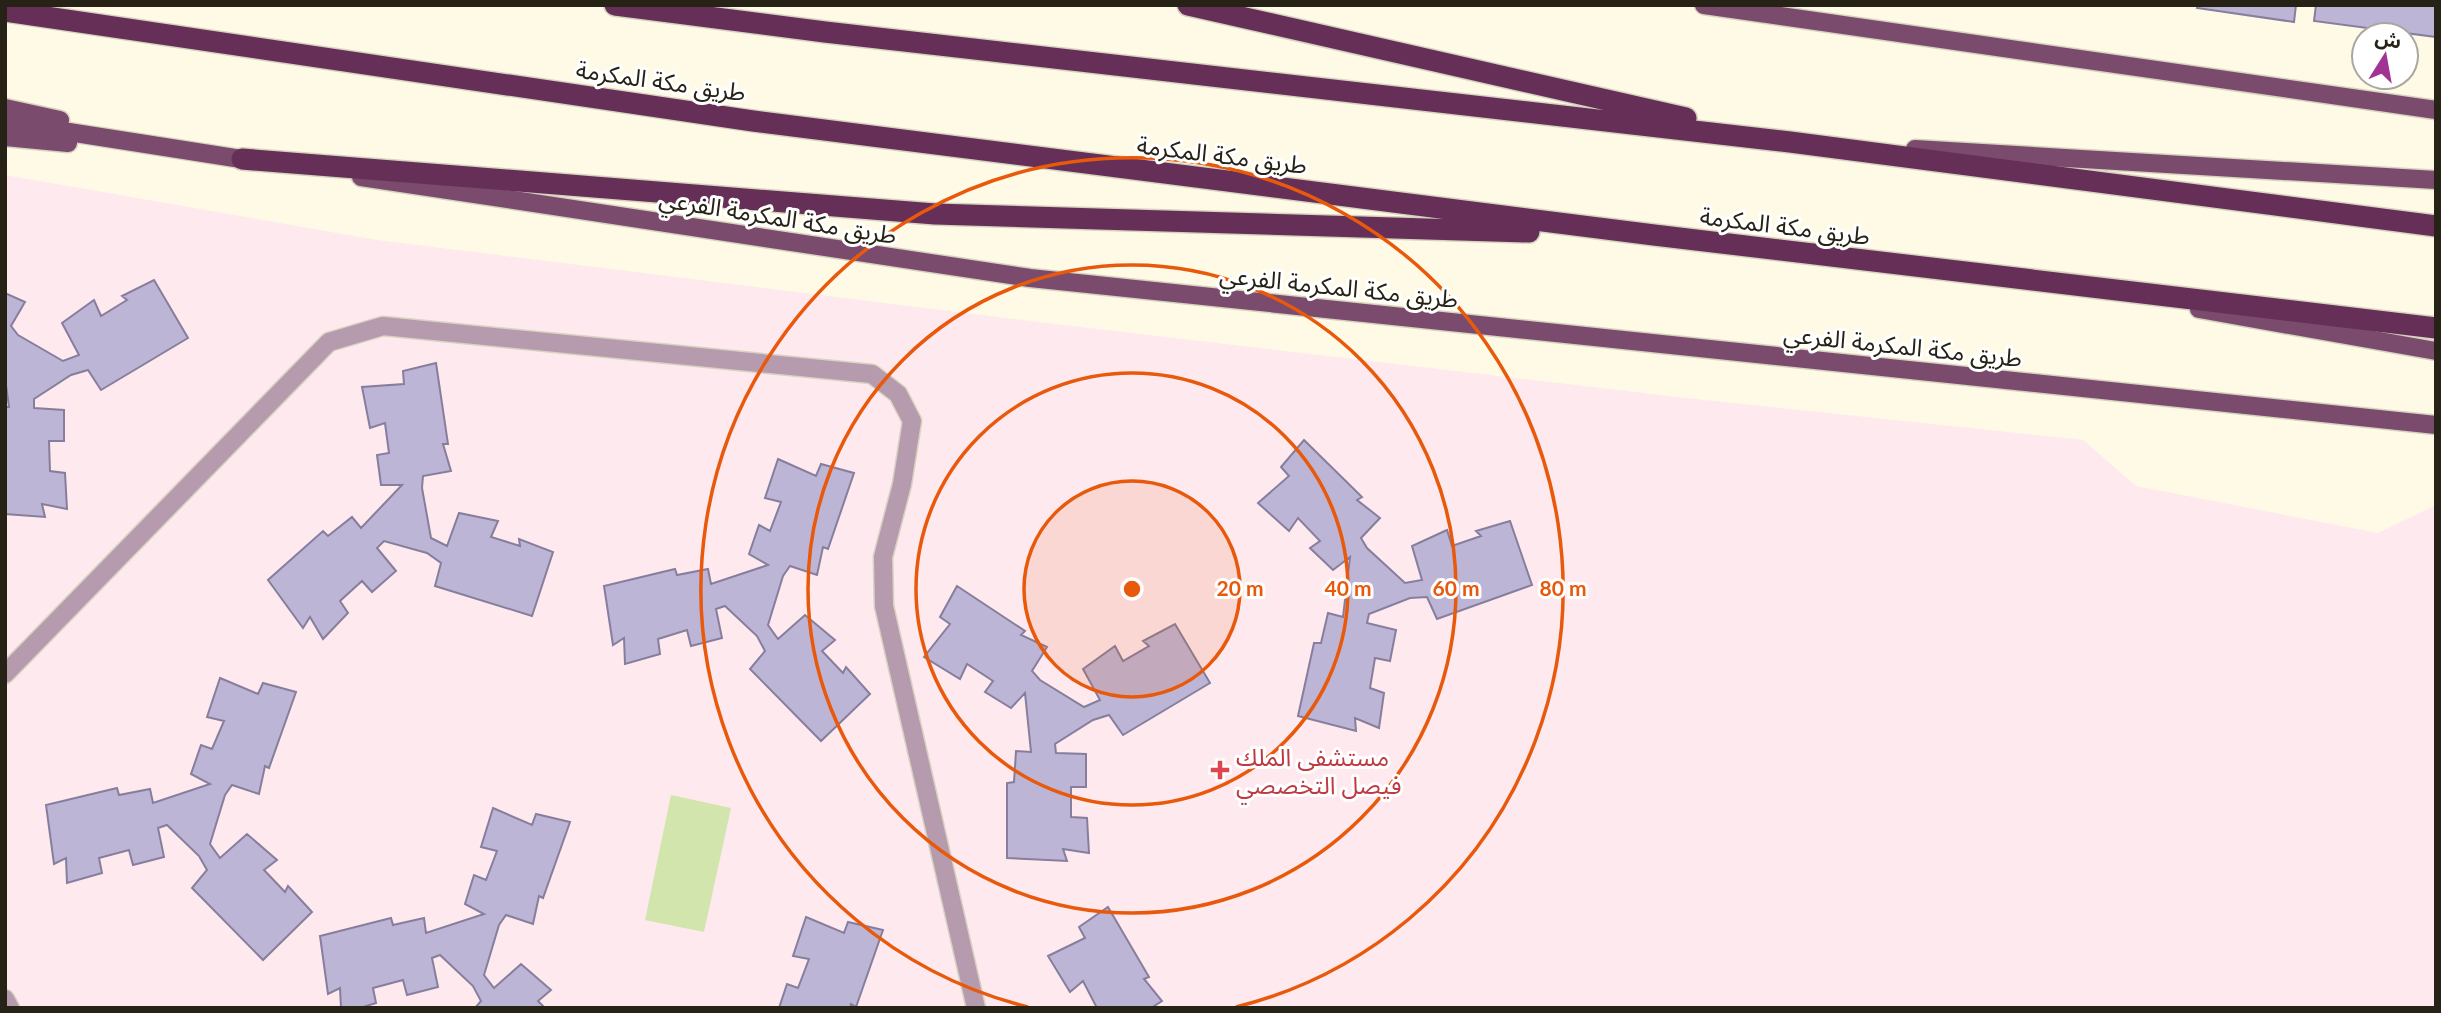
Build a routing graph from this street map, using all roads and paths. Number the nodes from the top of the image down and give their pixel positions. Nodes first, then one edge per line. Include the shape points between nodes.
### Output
1 (615, 5) edge
2 (1188, 5) edge
3 (1704, 5) edge
4 (5, 11) edge
5 (1800, 12) edge
6 (5, 108) edge
7 (2436, 110) edge
8 (5, 122) edge
9 (5, 137) edge
10 (1790, 142) junction
11 (242, 159) junction
12 (2436, 180) edge
13 (2436, 226) edge
14 (1654, 235) junction
15 (2068, 286) junction
16 (2436, 328) edge
17 (2436, 351) edge
18 (2436, 425) edge
19 (5, 674) edge
20 (5, 999) edge
21 (10, 1008) edge
22 (976, 1008) edge

1 - 10 highway
2 - 10 highway
3 - 5 main road
4 - 14 highway, طريق مكة المكرمة via 753,121
5 - 7 main road
6 - 11 main road
8 - 11 main road
9 - 11 main road
10 - 12 main road
10 - 13 highway
11 - 14 highway via 935,214
11 - 18 main road, طريق مكة المكرمة الفرعي via 1030,278
14 - 15 highway, طريق مكة المكرمة
15 - 16 highway, طريق مكة المكرمة
15 - 17 main road
19 - 22 lane via 329,342 383,326 872,374 898,394 912,421 883,557 884,606
20 - 21 lane

